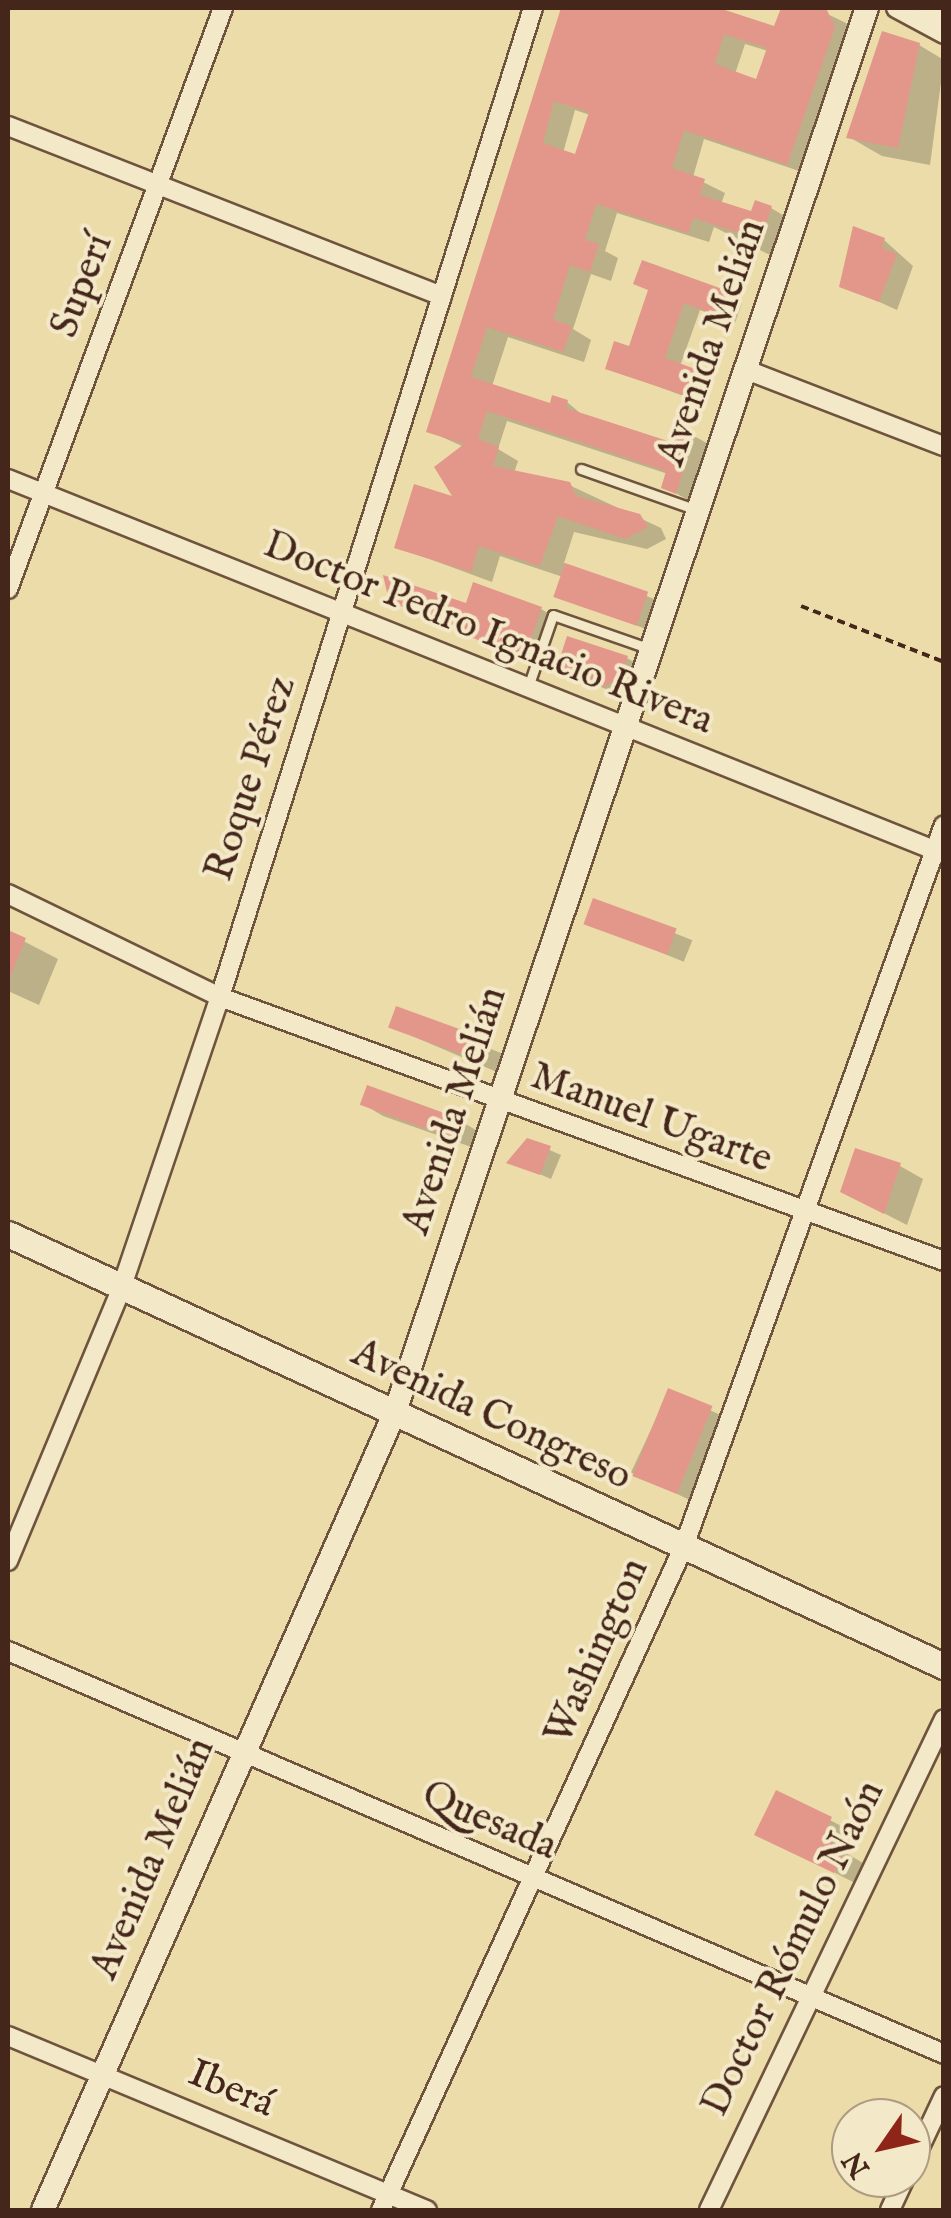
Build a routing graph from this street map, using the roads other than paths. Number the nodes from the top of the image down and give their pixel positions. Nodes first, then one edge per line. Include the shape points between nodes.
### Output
1 (223, 8) edge
2 (532, 8) edge
3 (868, 8) edge
4 (896, 8) edge
5 (931, 8) edge
6 (944, 12) edge
7 (944, 34) edge
8 (8, 126) edge
9 (160, 183) junction
10 (442, 296) junction
11 (744, 369) junction
12 (944, 446) edge
13 (581, 469) dead end
14 (8, 479) edge
15 (42, 492) junction
16 (697, 510) junction
17 (8, 589) edge
18 (341, 615) junction
19 (651, 649) junction
20 (528, 687) junction
21 (626, 725) junction
22 (944, 825) edge
23 (939, 852) edge
24 (8, 894) edge
25 (220, 997) junction
26 (498, 1102) junction
27 (809, 1213) junction
28 (8, 1234) edge
29 (944, 1262) edge
30 (121, 1288) junction
31 (394, 1412) junction
32 (684, 1546) junction
33 (8, 1560) edge
34 (8, 1651) edge
35 (944, 1666) edge
36 (944, 1719) edge
37 (240, 1753) junction
38 (534, 1880) junction
39 (808, 1995) junction
40 (8, 2036) edge
41 (944, 2054) edge
42 (102, 2074) junction
43 (944, 2096) edge
44 (931, 2124) edge
45 (384, 2202) edge
46 (43, 2210) edge
47 (427, 2210) edge
48 (708, 2210) edge

1 - 9 street, Superí
2 - 10 street, Roque Pérez
3 - 11 street, Avenida Melián
4 - 7 street
5 - 6 main road
8 - 9 street
9 - 10 street
9 - 15 street, Superí
10 - 18 street, Roque Pérez
11 - 12 street
11 - 16 street, Avenida Melián
13 - 16 lane
14 - 15 street, Doctor Pedro Ignacio Rivera
15 - 17 street, Superí
15 - 18 street, Doctor Pedro Ignacio Rivera
16 - 19 street, Avenida Melián
18 - 20 street, Doctor Pedro Ignacio Rivera
18 - 25 street, Roque Pérez
19 - 20 lane via 553,615
19 - 21 street, Avenida Melián
20 - 21 street, Doctor Pedro Ignacio Rivera
21 - 23 street, Doctor Pedro Ignacio Rivera
21 - 26 street, Avenida Melián
22 - 23 street, Washington
23 - 27 street, Washington
24 - 25 street, Manuel Ugarte
25 - 26 street, Manuel Ugarte
25 - 30 street, Roque Pérez
26 - 27 street, Manuel Ugarte
26 - 31 street, Avenida Melián
27 - 29 street, Manuel Ugarte
27 - 32 street, Washington
28 - 30 main road, Avenida Congreso
30 - 31 main road, Avenida Congreso
30 - 33 street, Roque Pérez
31 - 32 main road, Avenida Congreso
31 - 37 street, Avenida Melián
32 - 35 main road, Avenida Congreso
32 - 38 street, Washington
34 - 37 street, Quesada
36 - 39 street, Doctor Rómulo Naón
37 - 38 street, Quesada
37 - 42 street, Avenida Melián
38 - 39 street, Quesada
38 - 45 street, Washington
39 - 41 street, Quesada
39 - 48 street, Doctor Rómulo Naón
40 - 42 street, Iberá
42 - 45 street, Iberá
42 - 46 street, Avenida Melián
43 - 44 street
45 - 47 street, Iberá

